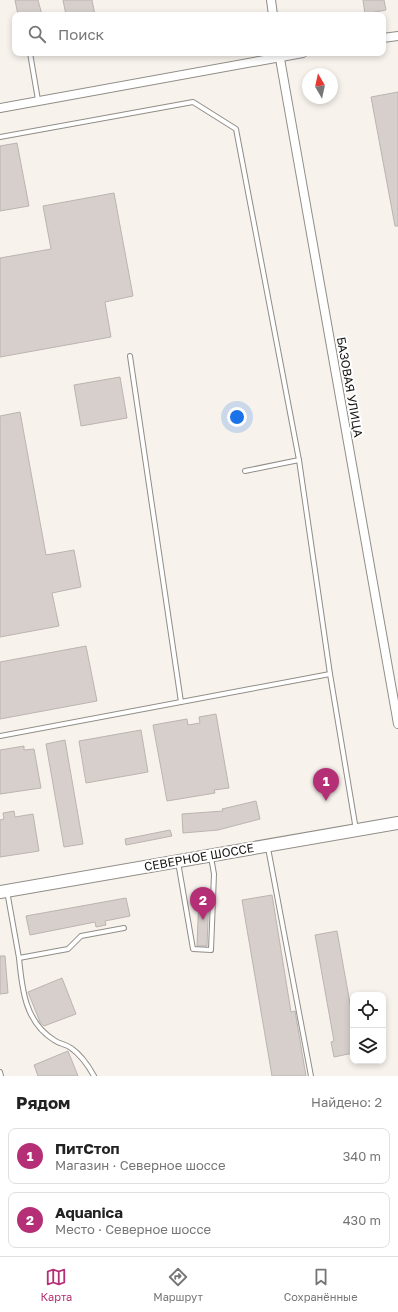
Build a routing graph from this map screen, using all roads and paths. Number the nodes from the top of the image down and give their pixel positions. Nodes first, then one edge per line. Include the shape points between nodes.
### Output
1 (271, 0) edge
2 (273, 12) edge
3 (398, 36) edge
4 (386, 38) edge
5 (31, 56) edge
6 (274, 56) edge
7 (279, 56) edge
8 (38, 100) junction
9 (0, 108) edge
10 (0, 137) edge
11 (130, 356) dead end
12 (299, 460) junction
13 (245, 472) dead end
14 (330, 674) junction
15 (181, 702) junction
16 (398, 724) edge
17 (0, 736) edge
18 (398, 823) edge
19 (356, 830) junction
20 (267, 846) junction
21 (211, 856) junction
22 (178, 861) junction
23 (4, 892) edge
24 (124, 928) dead end
25 (19, 958) junction
26 (0, 1072) edge
27 (1, 1076) edge
28 (94, 1076) edge
29 (311, 1076) edge

1 - 2 street
3 - 4 street
5 - 8 lane
6 - 8 street
7 - 16 street, БАЗОВАЯ УЛИЦА
8 - 9 street
10 - 12 lane via 193,102 236,129
11 - 15 lane
12 - 13 lane
12 - 14 lane
14 - 15 lane
14 - 19 lane
15 - 17 lane
18 - 19 main road, СЕВЕРНОЕ ШОССЕ
19 - 20 main road, СЕВЕРНОЕ ШОССЕ
20 - 21 main road, СЕВЕРНОЕ ШОССЕ
20 - 29 lane
21 - 22 main road, СЕВЕРНОЕ ШОССЕ
21 - 22 lane via 214,874 211,950 194,949
22 - 23 main road, СЕВЕРНОЕ ШОССЕ
23 - 25 lane
24 - 25 lane via 81,936 68,949
25 - 28 lane via 26,1003 40,1029 54,1041 70,1047 83,1058
26 - 27 lane

